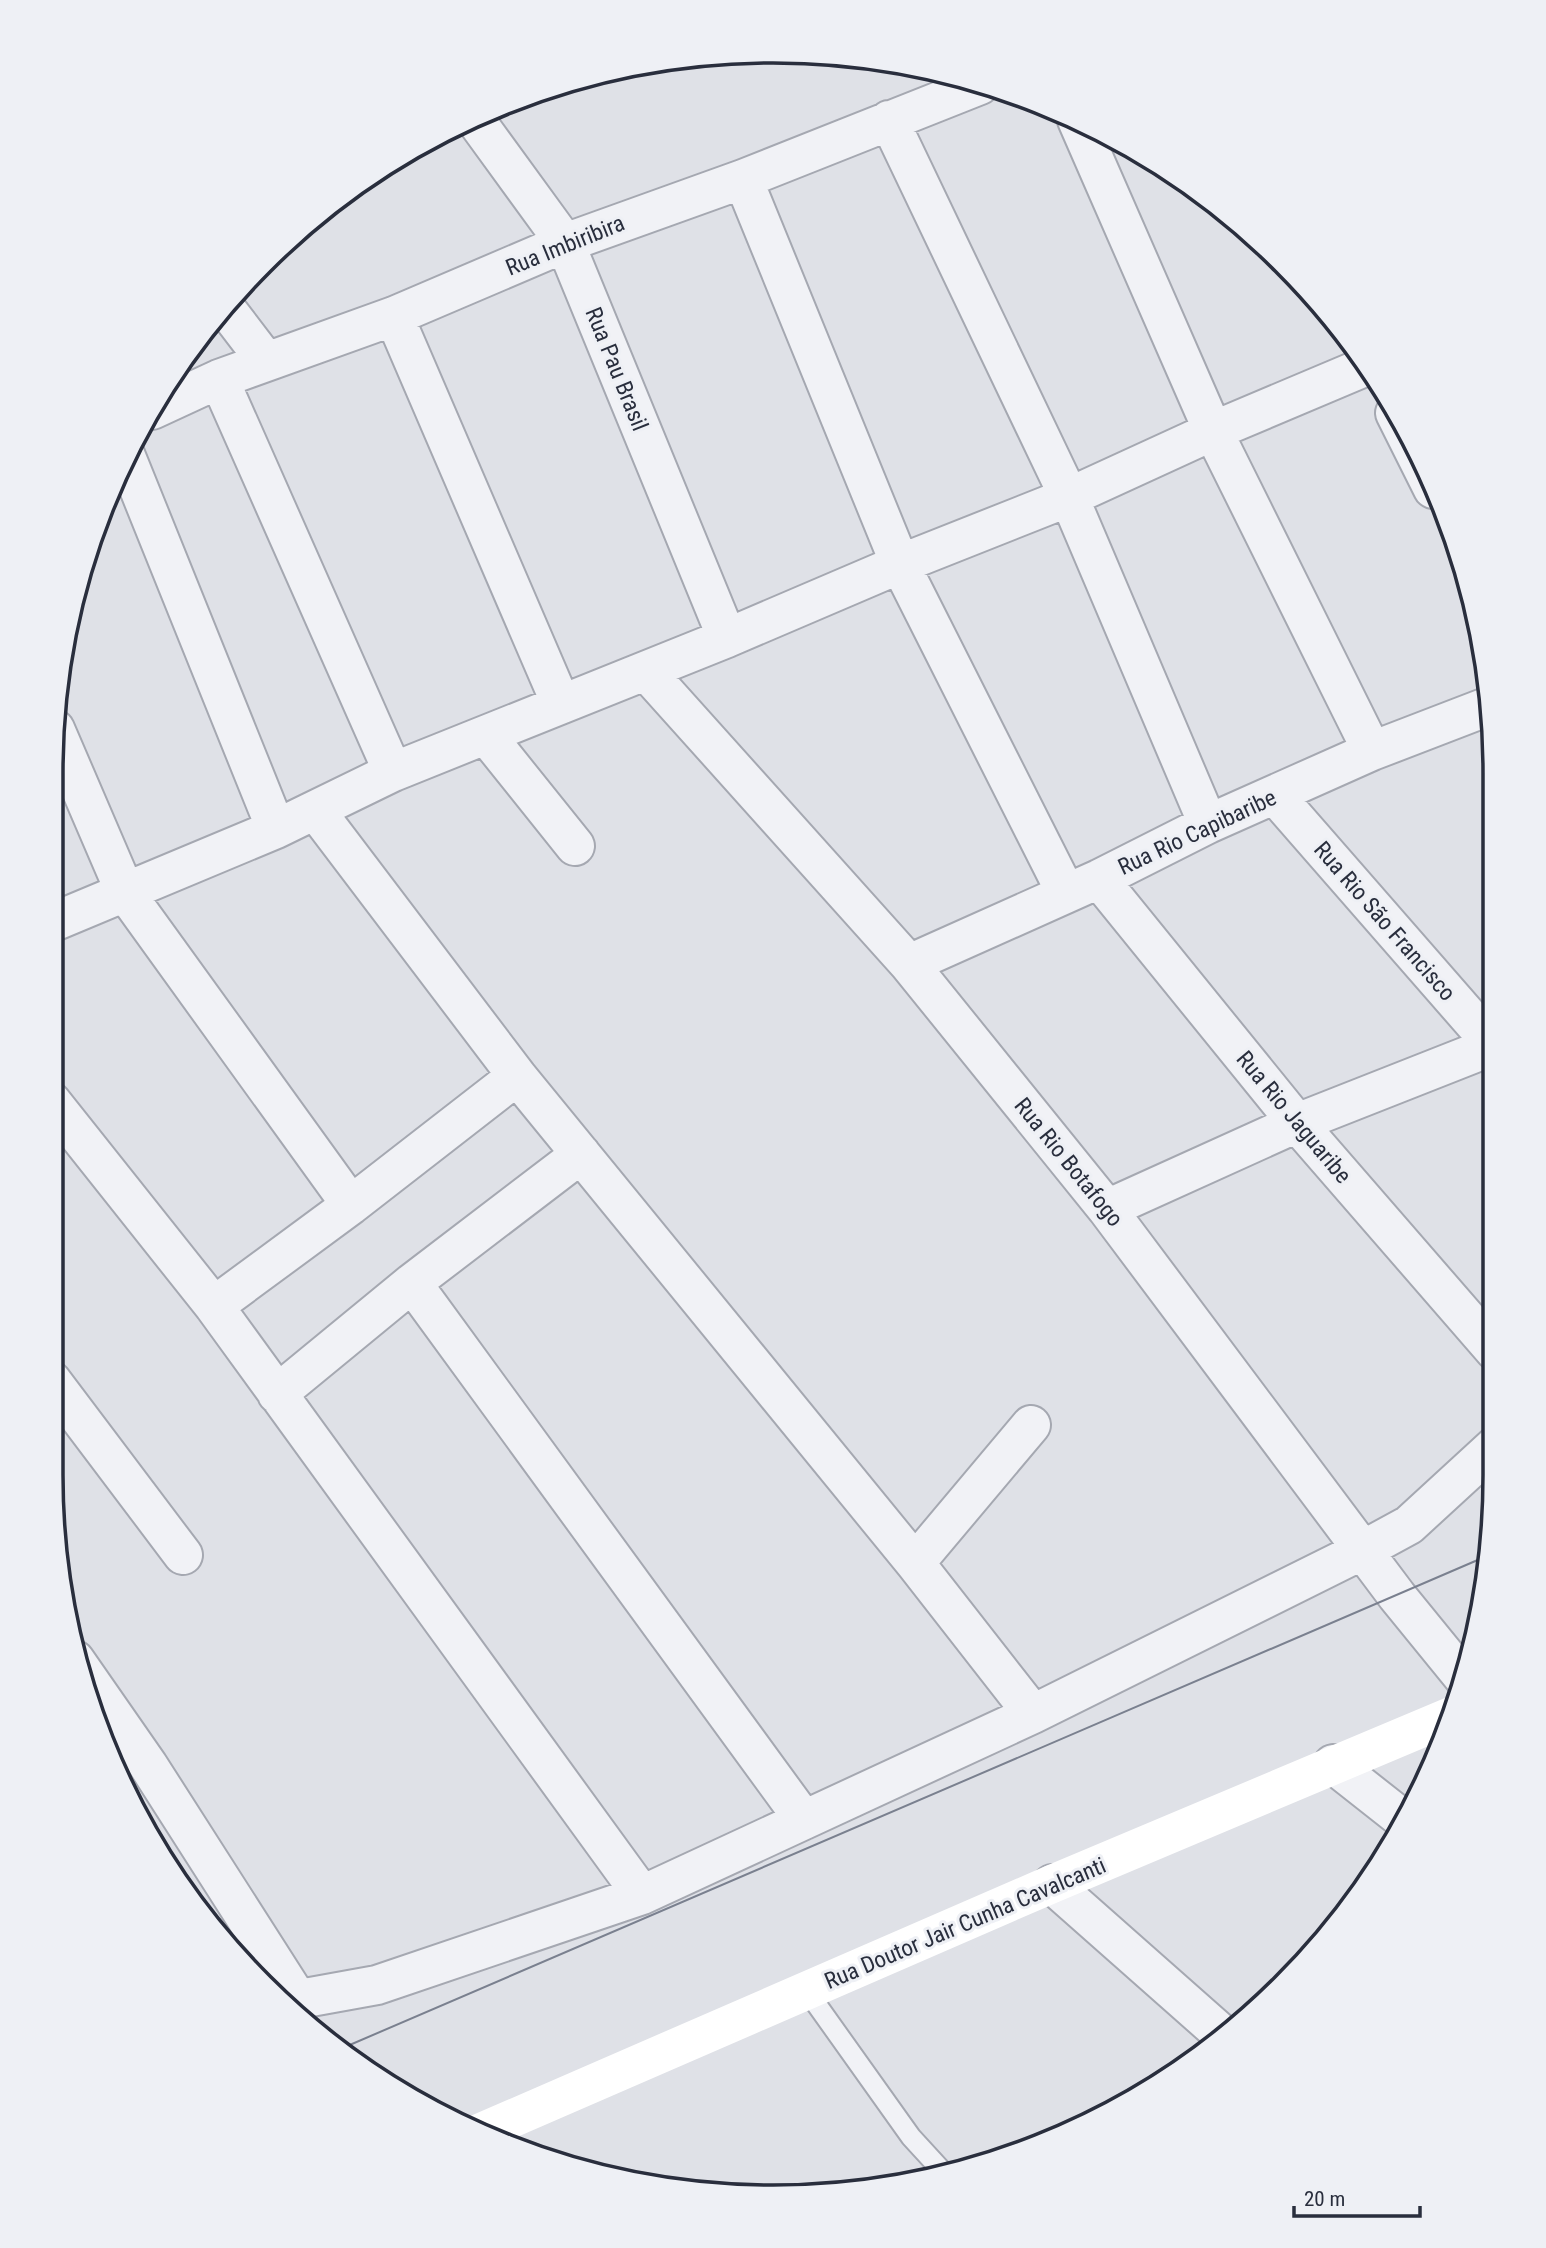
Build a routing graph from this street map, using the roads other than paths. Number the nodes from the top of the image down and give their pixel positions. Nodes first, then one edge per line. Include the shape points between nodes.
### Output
1 (966, 90) edge
2 (888, 120) junction
3 (480, 126) edge
4 (1083, 134) edge
5 (743, 179) junction
6 (565, 243) junction
7 (231, 315) edge
8 (394, 316) junction
9 (266, 361) junction
10 (1357, 370) edge
11 (219, 379) junction
12 (168, 403) edge
13 (1213, 431) junction
14 (131, 470) edge
15 (1069, 497) junction
16 (900, 564) junction
17 (727, 638) junction
18 (646, 671) junction
19 (561, 704) junction
20 (1480, 710) edge
21 (486, 735) junction
22 (64, 750) edge
23 (1372, 751) junction
24 (393, 772) junction
25 (1275, 795) junction
26 (316, 811) junction
27 (1208, 824) junction
28 (276, 829) junction
29 (575, 846) dead end
30 (1083, 886) junction
31 (125, 892) junction
32 (63, 918) edge
33 (909, 964) junction
34 (1483, 1032) edge
35 (1483, 1051) edge
36 (517, 1076) junction
37 (63, 1116) edge
38 (1297, 1123) junction
39 (582, 1154) junction
40 (351, 1205) junction
41 (1107, 1209) junction
42 (412, 1283) junction
43 (214, 1306) junction
44 (1483, 1336) edge
45 (277, 1394) junction
46 (63, 1396) edge
47 (1031, 1425) dead end
48 (1483, 1457) edge
49 (1363, 1550) junction
50 (183, 1555) dead end
51 (915, 1563) junction
52 (1456, 1668) edge
53 (98, 1694) edge
54 (1032, 1714) junction
55 (1438, 1721) edge
56 (1333, 1764) junction
57 (1397, 1814) edge
58 (804, 1820) junction
59 (1052, 1884) junction
60 (642, 1895) junction
61 (283, 1988) edge
62 (807, 1991) junction
63 (295, 1999) edge
64 (1216, 2029) edge
65 (495, 2128) edge
66 (937, 2165) edge

1 - 2 street, Rua Imbiribira
2 - 5 street, Rua Imbiribira
2 - 15 street
3 - 6 street, Rua Pau Brasil
4 - 13 street
5 - 6 street, Rua Imbiribira
5 - 16 street, Rua Rio Jaguaribe
6 - 8 street, Rua Imbiribira
6 - 17 street, Rua Pau Brasil
7 - 9 street
8 - 9 street, Rua Imbiribira
8 - 19 street
9 - 11 street, Rua Imbiribira
10 - 13 street
11 - 12 street, Rua Imbiribira
11 - 24 street
13 - 15 street
13 - 23 street
14 - 28 street
15 - 16 street
15 - 27 street
16 - 17 street
16 - 30 street, Rua Rio Jaguaribe
17 - 18 street
18 - 19 street
18 - 33 street, Rua Rio Botafogo
19 - 21 street
20 - 23 street, Rua Rio Capibaribe
21 - 24 street
21 - 29 street
22 - 31 street
23 - 25 street, Rua Rio Capibaribe
24 - 26 street
25 - 27 street, Rua Rio Capibaribe
25 - 34 street, Rua Rio São Francisco
26 - 28 street
26 - 36 street
27 - 30 street, Rua Rio Capibaribe
28 - 31 street
30 - 33 street, Rua Rio Capibaribe
30 - 38 street, Rua Rio Jaguaribe
31 - 32 street
31 - 40 street
33 - 41 street, Rua Rio Botafogo
35 - 38 street
36 - 39 street
36 - 40 street
37 - 43 street
38 - 41 street
38 - 44 street, Rua Rio Jaguaribe
39 - 42 street
39 - 51 street
40 - 43 street
41 - 49 street, Rua Rio Botafogo
42 - 45 street
42 - 58 street
43 - 45 street
45 - 60 street
46 - 50 street
47 - 51 street
48 - 49 street via 1409,1525
49 - 52 street, Rua Rio Botafogo
49 - 54 street
51 - 54 street
53 - 61 street via 148,1765
54 - 58 street
55 - 56 street, Rua Doutor Jair Cunha Cavalcanti
56 - 57 street
56 - 59 street, Rua Doutor Jair Cunha Cavalcanti
58 - 60 street
59 - 62 street, Rua Doutor Jair Cunha Cavalcanti
59 - 64 street
60 - 63 street via 377,1984
62 - 65 street, Rua Doutor Jair Cunha Cavalcanti
62 - 66 lane via 911,2137

